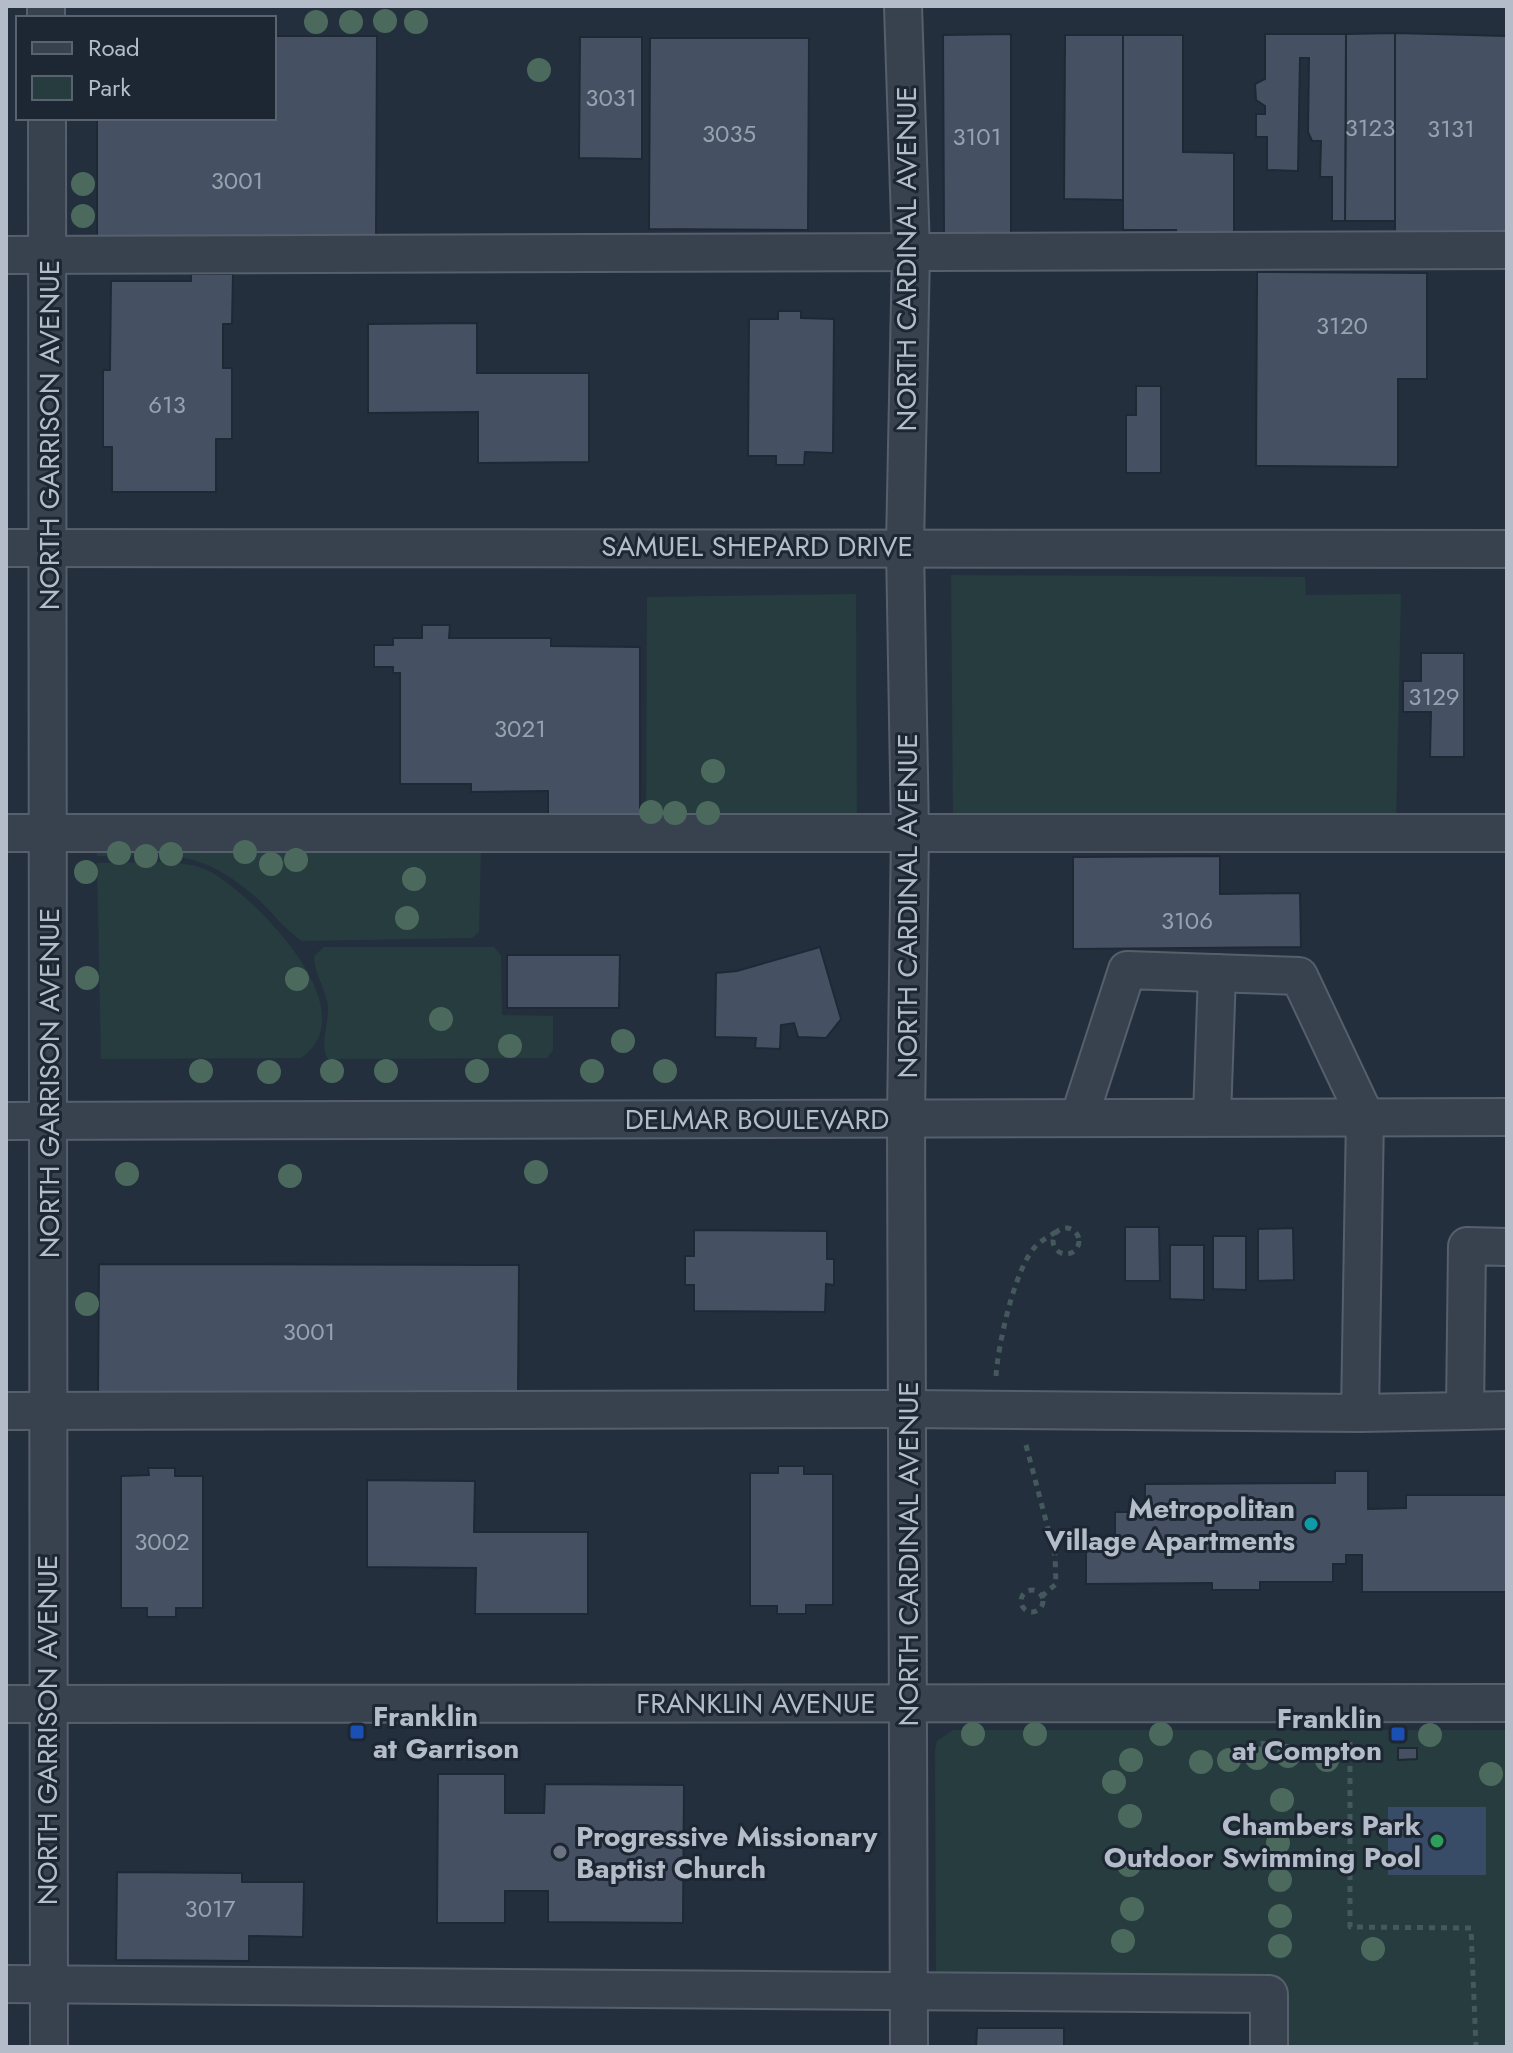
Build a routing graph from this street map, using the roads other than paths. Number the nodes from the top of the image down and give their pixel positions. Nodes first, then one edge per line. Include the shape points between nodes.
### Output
1 (903, 6) edge
2 (47, 120) edge
3 (1507, 250) edge
4 (911, 252) junction
5 (6, 255) edge
6 (49, 255) junction
7 (905, 546) junction
8 (6, 548) edge
9 (49, 548) junction
10 (1507, 549) edge
11 (6, 833) edge
12 (50, 833) junction
13 (910, 833) junction
14 (1507, 833) edge
15 (1217, 973) junction
16 (1365, 1116) junction
17 (1212, 1117) junction
18 (1507, 1117) edge
19 (906, 1118) junction
20 (1079, 1118) junction
21 (6, 1121) edge
22 (50, 1121) junction
23 (1507, 1247) edge
24 (907, 1409) junction
25 (1507, 1410) edge
26 (6, 1411) edge
27 (46, 1411) junction
28 (1466, 1411) junction
29 (1360, 1413) junction
30 (908, 1703) junction
31 (1507, 1703) edge
32 (6, 1704) edge
33 (48, 1704) junction
34 (6, 1984) edge
35 (48, 1984) junction
36 (909, 1992) junction
37 (49, 2047) edge
38 (909, 2047) edge
39 (1269, 2047) edge

1 - 4 street, NORTH CARDINAL AVENUE
2 - 6 street, NORTH GARRISON AVENUE
3 - 4 street
4 - 6 street
4 - 7 street, NORTH CARDINAL AVENUE
5 - 6 street
6 - 9 street, NORTH GARRISON AVENUE
7 - 9 street, SAMUEL SHEPARD DRIVE
7 - 10 street, SAMUEL SHEPARD DRIVE
7 - 13 street, NORTH CARDINAL AVENUE
8 - 9 street, SAMUEL SHEPARD DRIVE
9 - 12 street, NORTH GARRISON AVENUE
11 - 12 street
12 - 13 street
12 - 22 street, NORTH GARRISON AVENUE
13 - 14 street
13 - 19 street, NORTH CARDINAL AVENUE
15 - 16 street via 1299,976
15 - 17 street
15 - 20 street via 1127,970
16 - 17 street, DELMAR BOULEVARD
16 - 18 street, DELMAR BOULEVARD
16 - 29 street
17 - 20 street, DELMAR BOULEVARD
19 - 20 street, DELMAR BOULEVARD
19 - 22 street, DELMAR BOULEVARD
19 - 24 street, NORTH CARDINAL AVENUE
21 - 22 street, DELMAR BOULEVARD
22 - 27 street, NORTH GARRISON AVENUE
23 - 28 street via 1467,1246
24 - 27 street
24 - 29 street
24 - 30 street, NORTH CARDINAL AVENUE
25 - 28 street
26 - 27 street
27 - 33 street, NORTH GARRISON AVENUE
28 - 29 street
30 - 31 street, FRANKLIN AVENUE
30 - 33 street, FRANKLIN AVENUE
30 - 36 street, NORTH CARDINAL AVENUE
32 - 33 street, FRANKLIN AVENUE
33 - 35 street, NORTH GARRISON AVENUE
34 - 35 street
35 - 36 street
35 - 37 street, NORTH GARRISON AVENUE
36 - 38 street, NORTH CARDINAL AVENUE
36 - 39 street via 1269,1994

